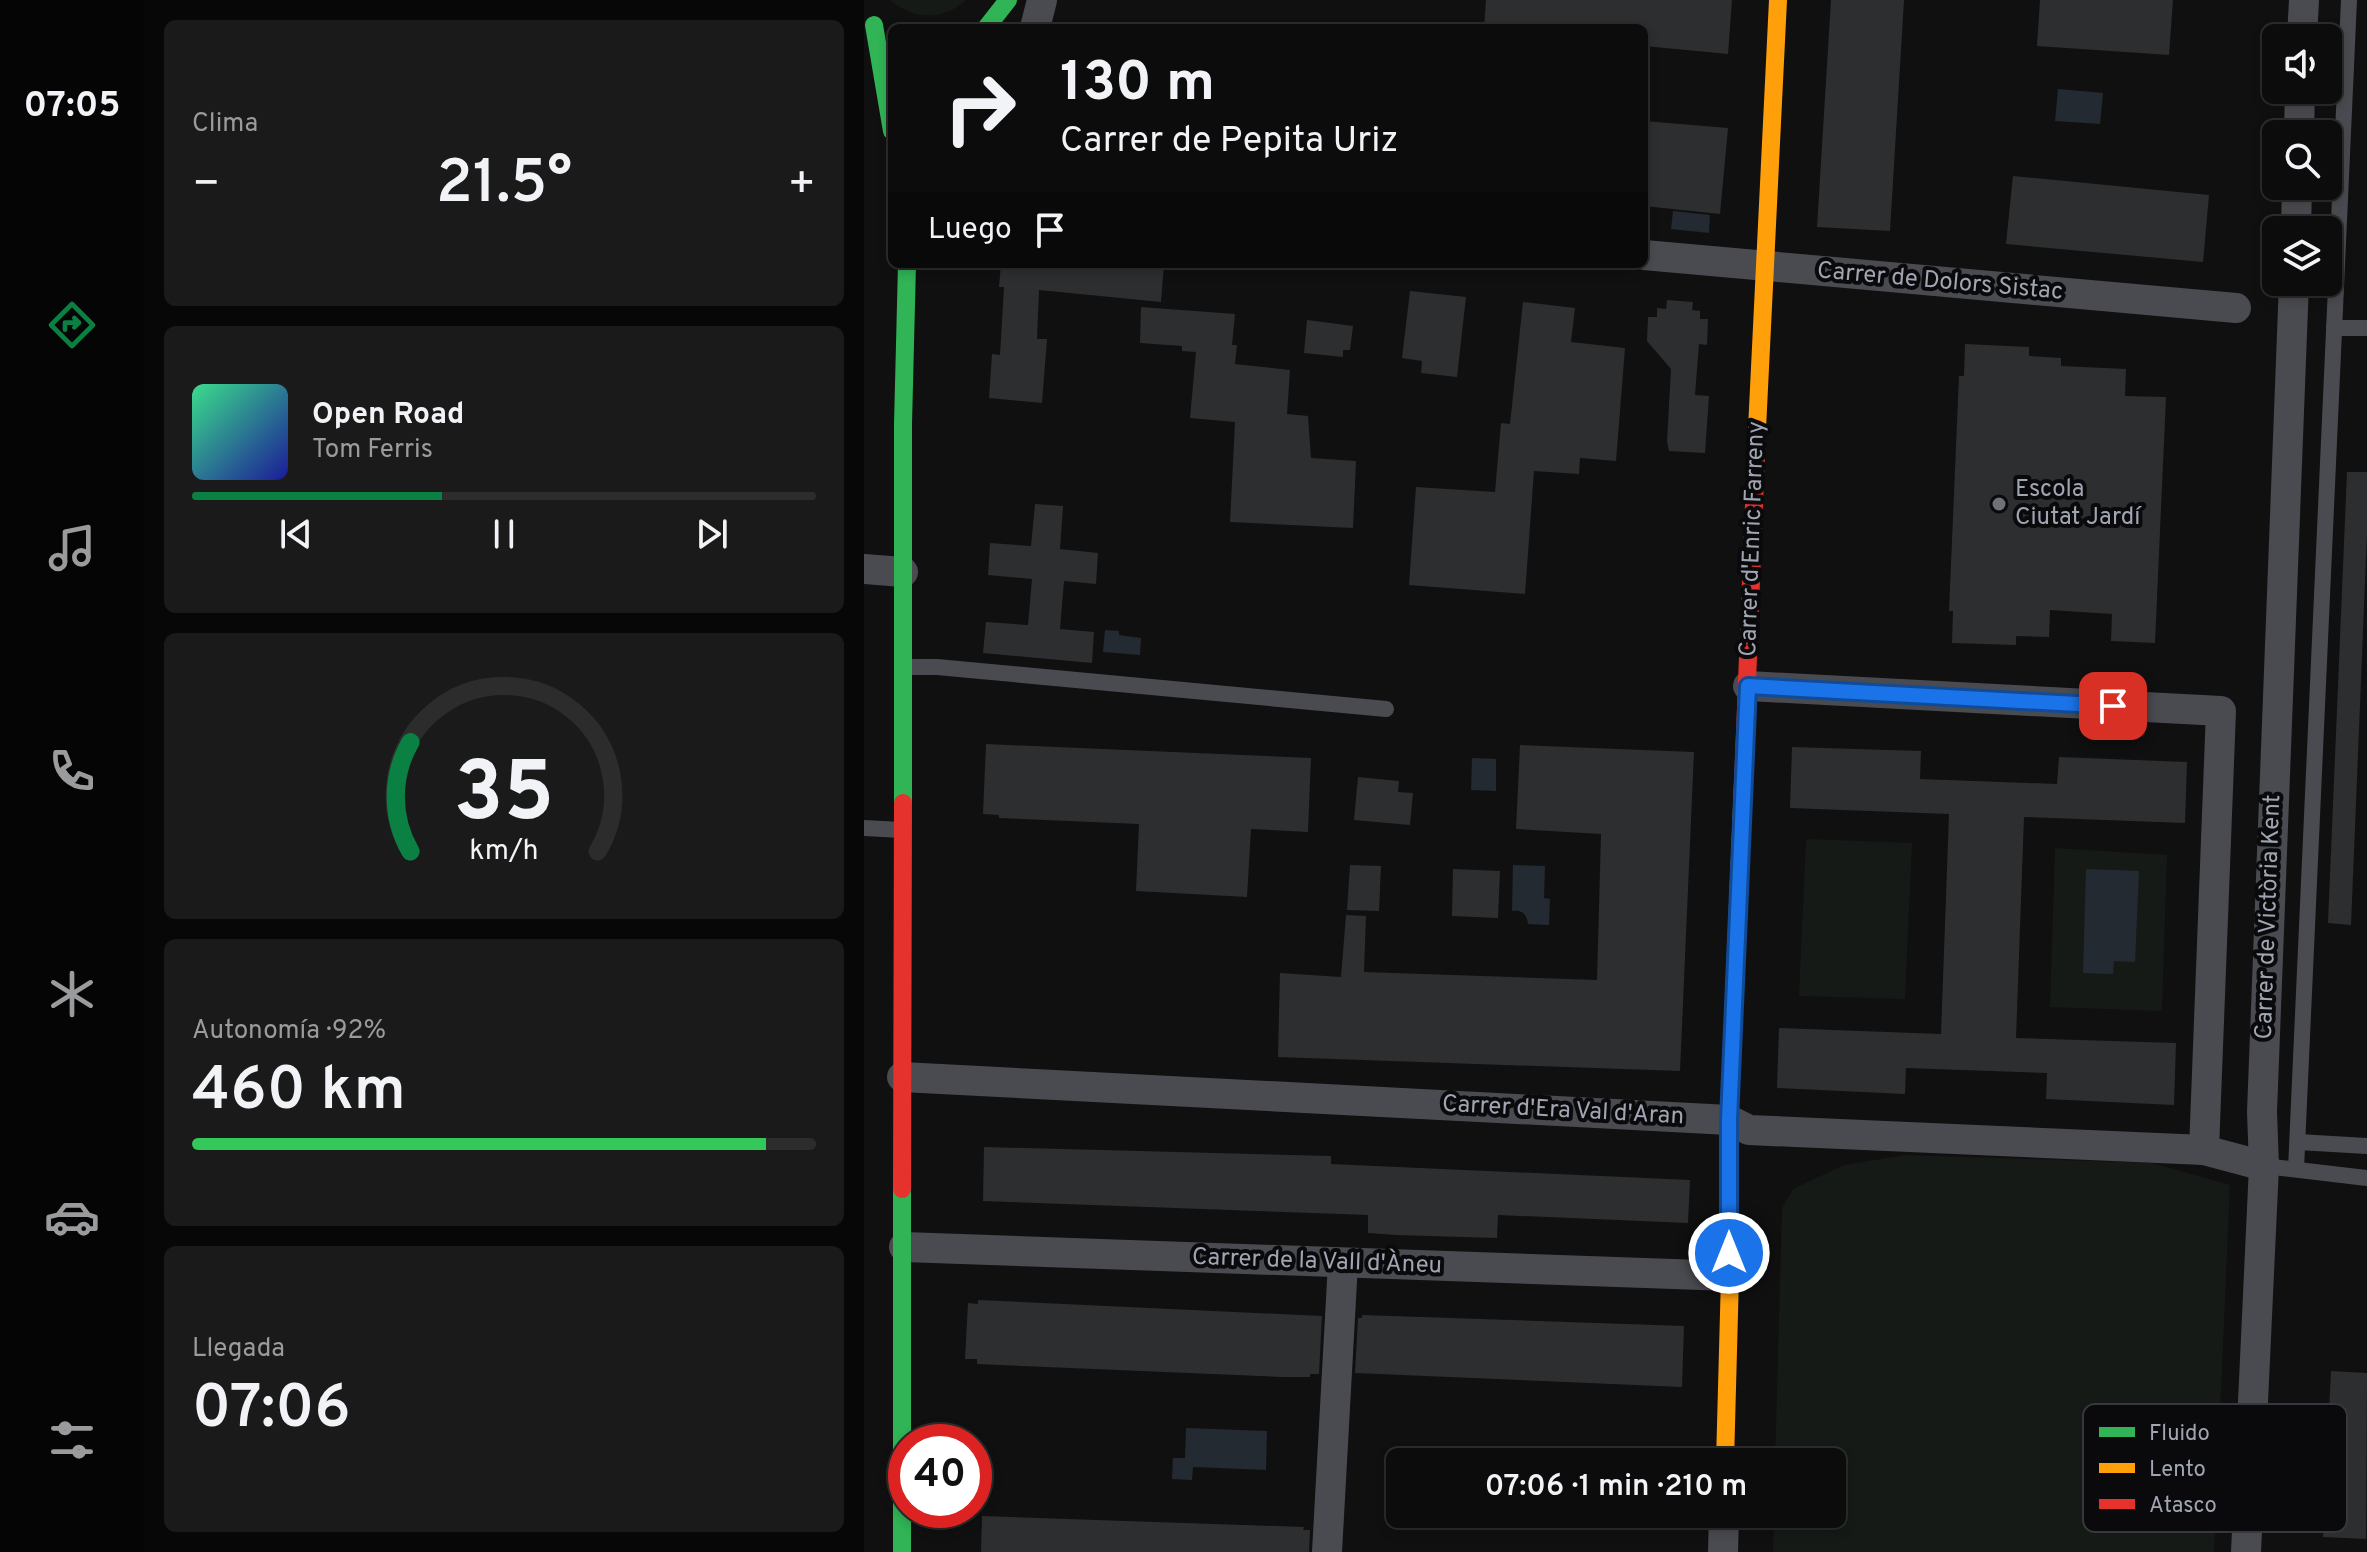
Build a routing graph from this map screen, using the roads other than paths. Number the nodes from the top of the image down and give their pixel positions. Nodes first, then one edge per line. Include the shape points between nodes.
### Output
1 (1042, 0) edge
2 (1778, 0) edge
3 (2304, 0) edge
4 (2349, 0) edge
5 (869, 20) edge
6 (1036, 24) edge
7 (2303, 24) edge
8 (888, 35) edge
9 (888, 112) edge
10 (1648, 255) edge
11 (1764, 266) junction
12 (907, 268) edge
13 (2293, 296) edge
14 (2236, 308) dead end
15 (2334, 328) junction
16 (2367, 328) edge
17 (864, 569) edge
18 (903, 572) junction
19 (904, 667) junction
20 (1748, 686) junction
21 (1386, 709) dead end
22 (864, 828) edge
23 (903, 830) junction
24 (902, 1077) junction
25 (1729, 1120) junction
26 (2298, 1142) junction
27 (2367, 1146) edge
28 (2204, 1150) junction
29 (2264, 1166) junction
30 (2296, 1169) junction
31 (2367, 1178) edge
32 (904, 1247) junction
33 (1343, 1263) junction
34 (1730, 1276) junction
35 (2253, 1404) edge
36 (1725, 1448) edge
37 (1724, 1528) edge
38 (2247, 1532) edge
39 (902, 1552) edge
40 (1327, 1552) edge
41 (1723, 1552) edge
42 (2246, 1552) edge

1 - 6 street
2 - 11 street, Carrer d'Enric Farreny
3 - 7 street
4 - 15 lane, Carrer de Victòria Kent
5 - 8 street
5 - 9 street
10 - 11 street, Carrer de Dolors Sistac
11 - 14 street, Carrer de Dolors Sistac
11 - 20 street, Carrer d'Enric Farreny
12 - 18 street
13 - 29 street, Carrer de Victòria Kent
15 - 16 lane
15 - 26 lane, Carrer de Victòria Kent
17 - 18 street
18 - 19 street
19 - 21 lane
19 - 23 street
20 - 25 street, Carrer d'Enric Farreny
20 - 28 street via 2221,711
22 - 23 lane
23 - 24 street
24 - 25 street, Carrer d'Era Val d'Aran
24 - 32 street
25 - 28 street, Carrer d'Era Val d'Aran via 1749,1130
25 - 34 street, Carrer d'Enric Farreny
26 - 27 lane
26 - 30 lane, Carrer de Victòria Kent
28 - 29 street, Carrer d'Era Val d'Aran
29 - 30 lane, Carrer d'Era Val d'Aran
29 - 35 street, Carrer de Victòria Kent
30 - 31 lane, Carrer d'Era Val d'Aran
32 - 33 street, Carrer de la Vall d'Àneu
32 - 39 street
33 - 34 street, Carrer de la Vall d'Àneu
33 - 40 street
34 - 36 street, Carrer d'Enric Farreny
37 - 41 street
38 - 42 street, Carrer de Victòria Kent

